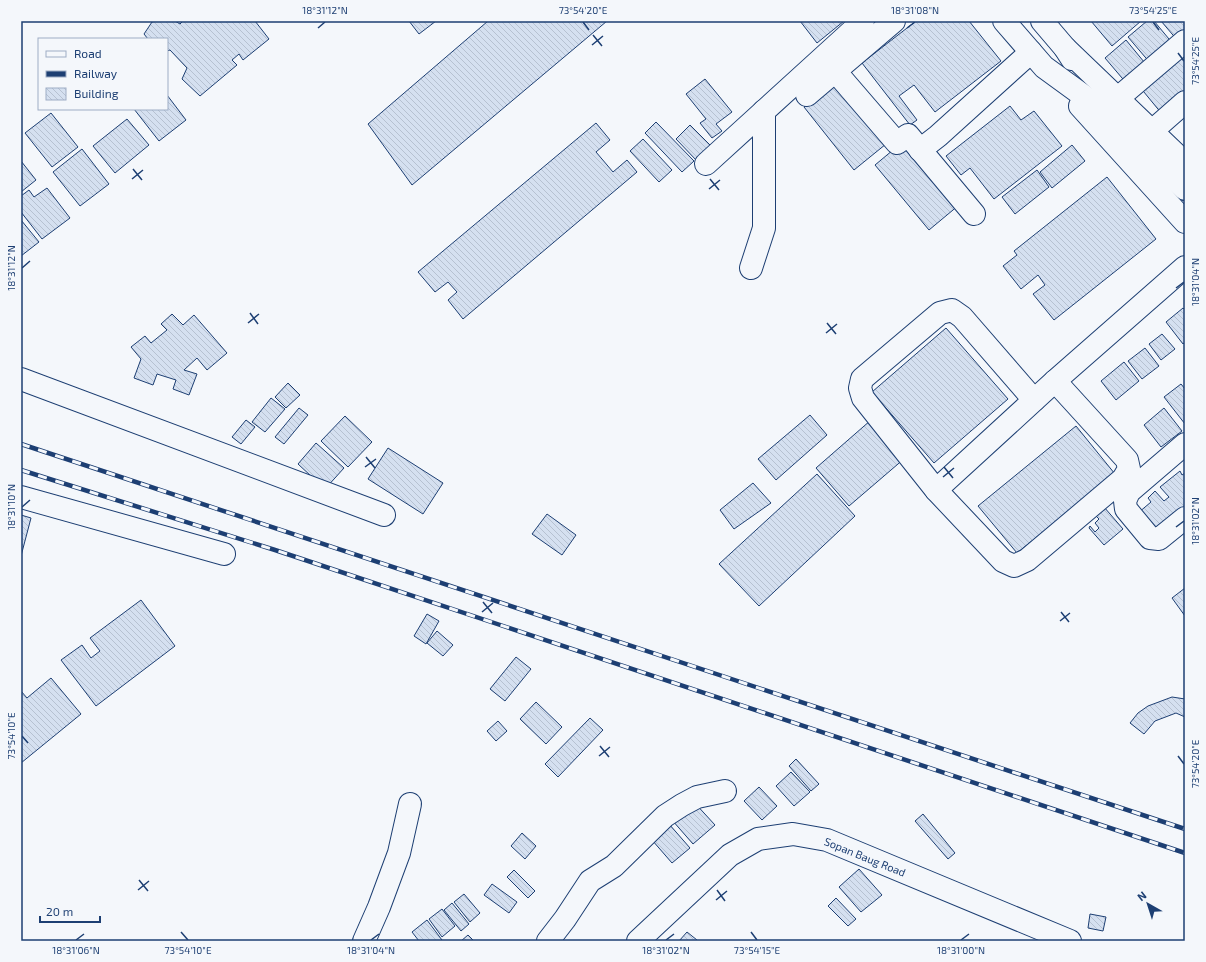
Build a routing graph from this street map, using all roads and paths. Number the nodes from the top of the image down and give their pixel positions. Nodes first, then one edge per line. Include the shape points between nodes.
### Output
1 (863, 21) edge
2 (894, 21) edge
3 (1004, 21) edge
4 (1042, 21) edge
5 (1185, 40) edge
6 (1065, 48) junction
7 (1038, 60) junction
8 (835, 70) junction
9 (807, 95) dead end
10 (1185, 102) edge
11 (1110, 104) junction
12 (764, 111) junction
13 (1152, 131) junction
14 (920, 150) junction
15 (1185, 163) edge
16 (706, 164) dead end
17 (1185, 190) edge
18 (974, 214) dead end
19 (1185, 222) edge
20 (1185, 267) edge
21 (752, 268) dead end
22 (21, 379) edge
23 (1055, 381) junction
24 (1034, 400) junction
25 (1185, 444) edge
26 (936, 490) junction
27 (21, 497) edge
28 (384, 515) dead end
29 (1185, 518) edge
30 (224, 554) dead end
31 (725, 791) dead end
32 (410, 804) dead end
33 (1044, 937) edge
34 (364, 941) edge
35 (548, 941) edge
36 (638, 941) edge
37 (1070, 941) edge

1 - 12 street
2 - 8 street
3 - 7 street
4 - 6 street
5 - 11 street
6 - 7 street
6 - 11 street
7 - 11 street
7 - 14 street
7 - 19 street
8 - 9 street
8 - 14 street via 897,143 908,135
10 - 13 street
11 - 13 street
11 - 17 street
12 - 16 street
12 - 21 street via 764,228
13 - 15 street
14 - 18 street
20 - 23 street
22 - 28 street
23 - 24 street
23 - 26 street via 1127,460 1129,469 1123,479 1027,560 1014,566 1003,561
24 - 26 street
24 - 26 street via 962,317 952,310 940,313 862,379 860,388 864,398
25 - 29 street via 1129,492 1125,501 1126,509 1150,538 1159,539
27 - 30 street
31 - 35 street via 698,797 665,816 614,866 590,881
32 - 34 street via 399,853
33 - 36 street, Sopan Baug Road via 827,840 793,834 758,839 730,855
33 - 37 street, Sopan Baug Road

